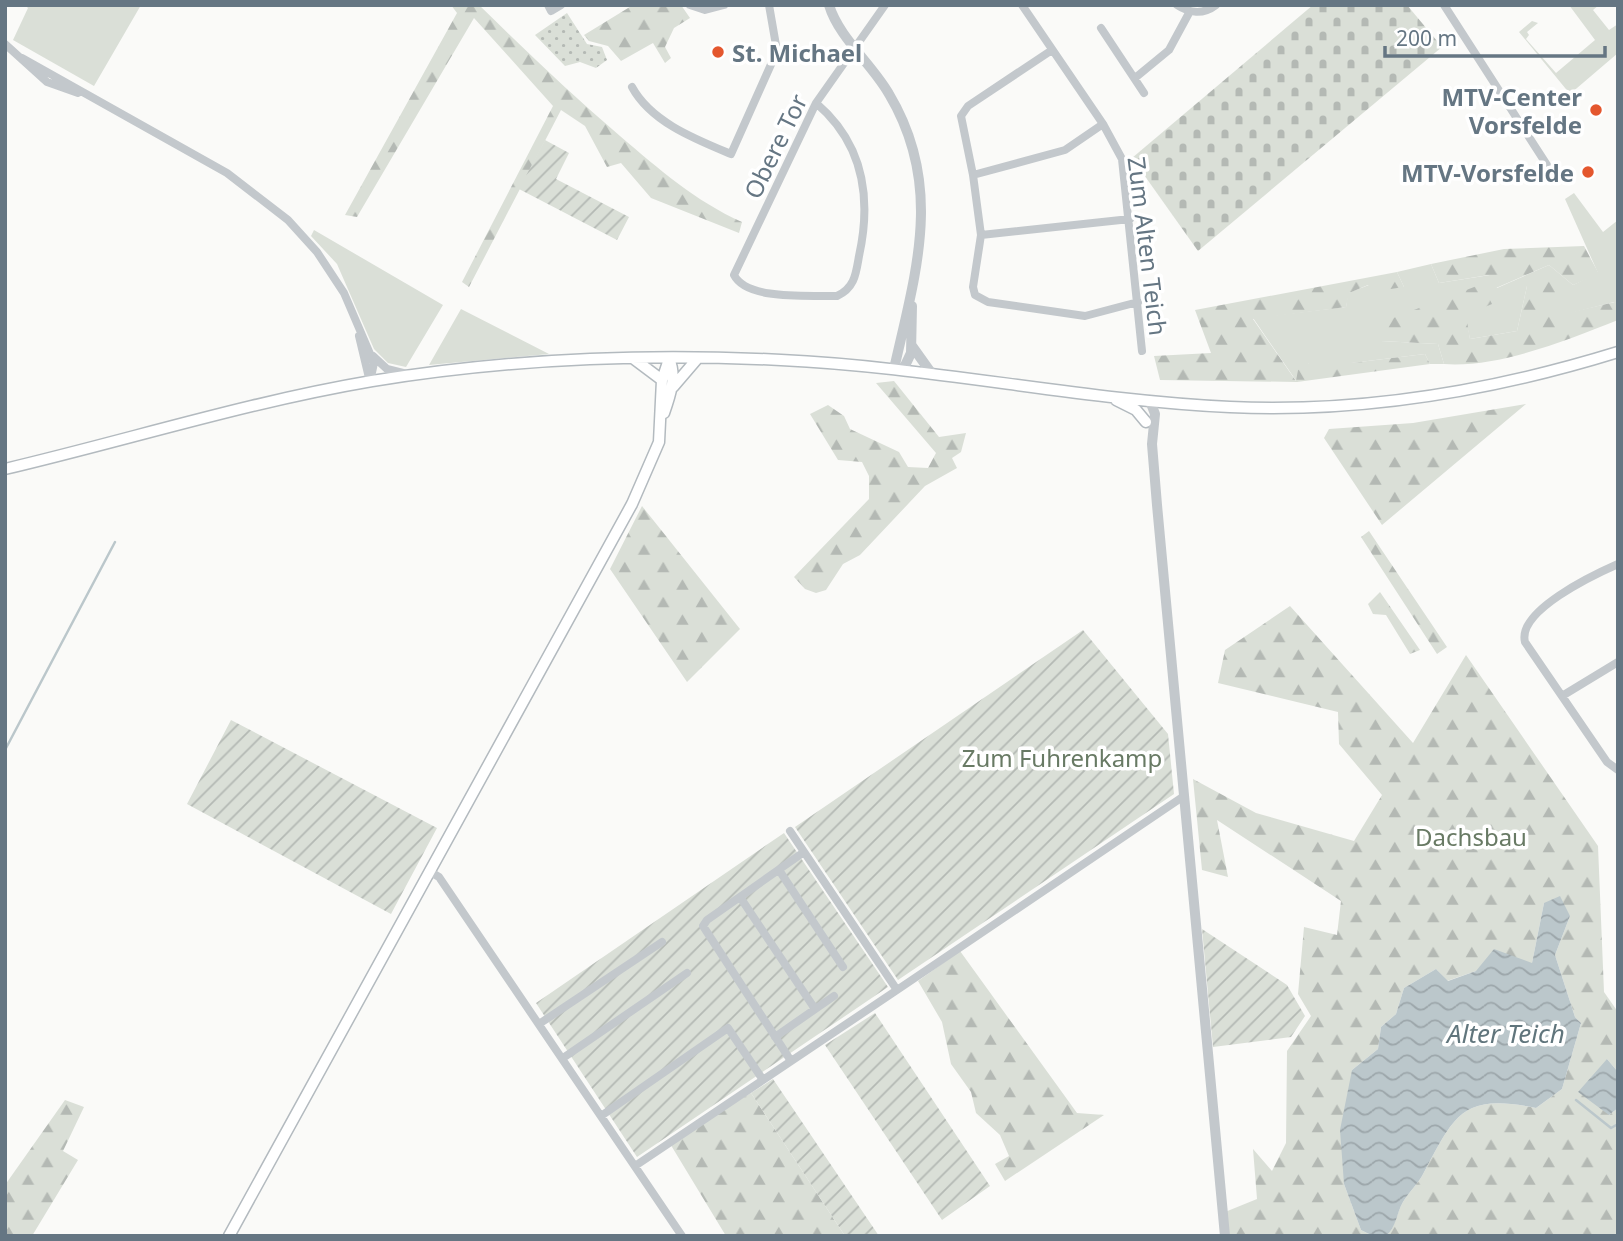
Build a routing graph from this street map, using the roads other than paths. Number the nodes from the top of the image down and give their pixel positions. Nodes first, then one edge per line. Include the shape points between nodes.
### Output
1 (548, 5) edge
2 (561, 5) edge
3 (690, 5) edge
4 (724, 5) edge
5 (769, 5) edge
6 (829, 5) edge
7 (885, 5) edge
8 (1022, 5) edge
9 (1177, 5) edge
10 (1216, 5) edge
11 (1444, 5) edge
12 (1189, 13) junction
13 (1101, 28) dead end
14 (5, 44) edge
15 (854, 45) junction
16 (1052, 50) junction
17 (1135, 78) junction
18 (632, 87) dead end
19 (1144, 93) dead end
20 (816, 103) junction
21 (1103, 124) junction
22 (973, 175) junction
23 (1556, 179) dead end
24 (1130, 219) junction
25 (981, 236) junction
26 (912, 285) junction
27 (1138, 302) junction
28 (356, 320) junction
29 (912, 345) junction
30 (1142, 351) dead end
31 (1618, 352) edge
32 (371, 354) junction
33 (634, 359) junction
34 (669, 359) junction
35 (697, 359) junction
36 (898, 370) junction
37 (932, 374) junction
38 (415, 375) junction
39 (662, 380) junction
40 (370, 382) junction
41 (671, 389) junction
42 (1104, 395) junction
43 (1150, 401) junction
44 (662, 418) junction
45 (1146, 422) junction
46 (1152, 444) junction
47 (5, 469) edge
48 (1618, 564) edge
49 (1618, 662) edge
50 (1562, 696) junction
51 (1618, 770) edge
52 (1184, 796) junction
53 (790, 831) dead end
54 (804, 852) junction
55 (779, 870) junction
56 (429, 871) junction
57 (740, 897) junction
58 (662, 942) dead end
59 (843, 967) dead end
60 (687, 973) dead end
61 (897, 989) junction
62 (834, 996) dead end
63 (814, 1009) junction
64 (539, 1024) junction
65 (775, 1037) junction
66 (563, 1058) junction
67 (791, 1061) junction
68 (763, 1080) junction
69 (601, 1116) junction
70 (635, 1166) junction
71 (229, 1236) edge
72 (682, 1236) edge
73 (1225, 1236) edge

1 - 2 street via 551,11
3 - 4 street via 705,10
5 - 18 street via 777,51 731,154 686,135 639,100
6 - 15 street
7 - 15 street, Obere Tor
8 - 16 street, Zum Alten Teich
9 - 12 street
10 - 12 street
11 - 23 street
12 - 17 street via 1169,50
13 - 17 street
14 - 28 street via 262,197 317,252
15 - 20 street, Obere Tor
15 - 26 street via 898,108 918,162 923,197
16 - 21 street, Zum Alten Teich
16 - 22 street via 963,111 961,125
17 - 19 street
20 - 20 street, Obere Tor via 839,125 852,146 863,182 866,225 854,281 837,296 762,293 746,288 734,275
21 - 22 street via 1065,150
21 - 24 street, Zum Alten Teich via 1122,159
22 - 25 street
24 - 25 street
24 - 27 street, Zum Alten Teich
25 - 27 street via 973,287 980,300 1085,316
26 - 29 street
26 - 36 street
27 - 30 street, Zum Alten Teich
28 - 32 street
28 - 40 street
29 - 36 street via 909,360
29 - 37 street
31 - 43 main road via 1526,378 1409,400 1301,407
32 - 38 street via 387,369
32 - 40 street via 374,371
33 - 34 main road
33 - 38 main road via 558,360
33 - 39 main road
34 - 35 main road
34 - 39 main road
34 - 41 main road
35 - 36 main road via 781,360
35 - 41 main road
36 - 37 main road
37 - 42 main road
38 - 40 main road
39 - 44 main road
40 - 47 main road via 201,417
41 - 44 main road
42 - 43 main road
42 - 45 main road via 1134,409
43 - 45 street
43 - 46 street
44 - 56 main road via 654,458 632,504
45 - 46 street
46 - 52 street
48 - 50 street via 1562,593 1524,629 1525,642
49 - 50 street
50 - 51 street via 1607,762
52 - 61 street
52 - 73 street
53 - 54 street
54 - 55 street
54 - 61 street
55 - 57 street
55 - 59 street
56 - 64 street via 439,877
56 - 71 main road
57 - 63 street
57 - 65 street via 704,926
58 - 64 street
60 - 66 street
61 - 67 street
62 - 63 street
63 - 65 street
64 - 66 street
65 - 67 street
66 - 69 street
67 - 68 street
68 - 69 street via 728,1028
68 - 70 street
69 - 70 street
70 - 72 street

